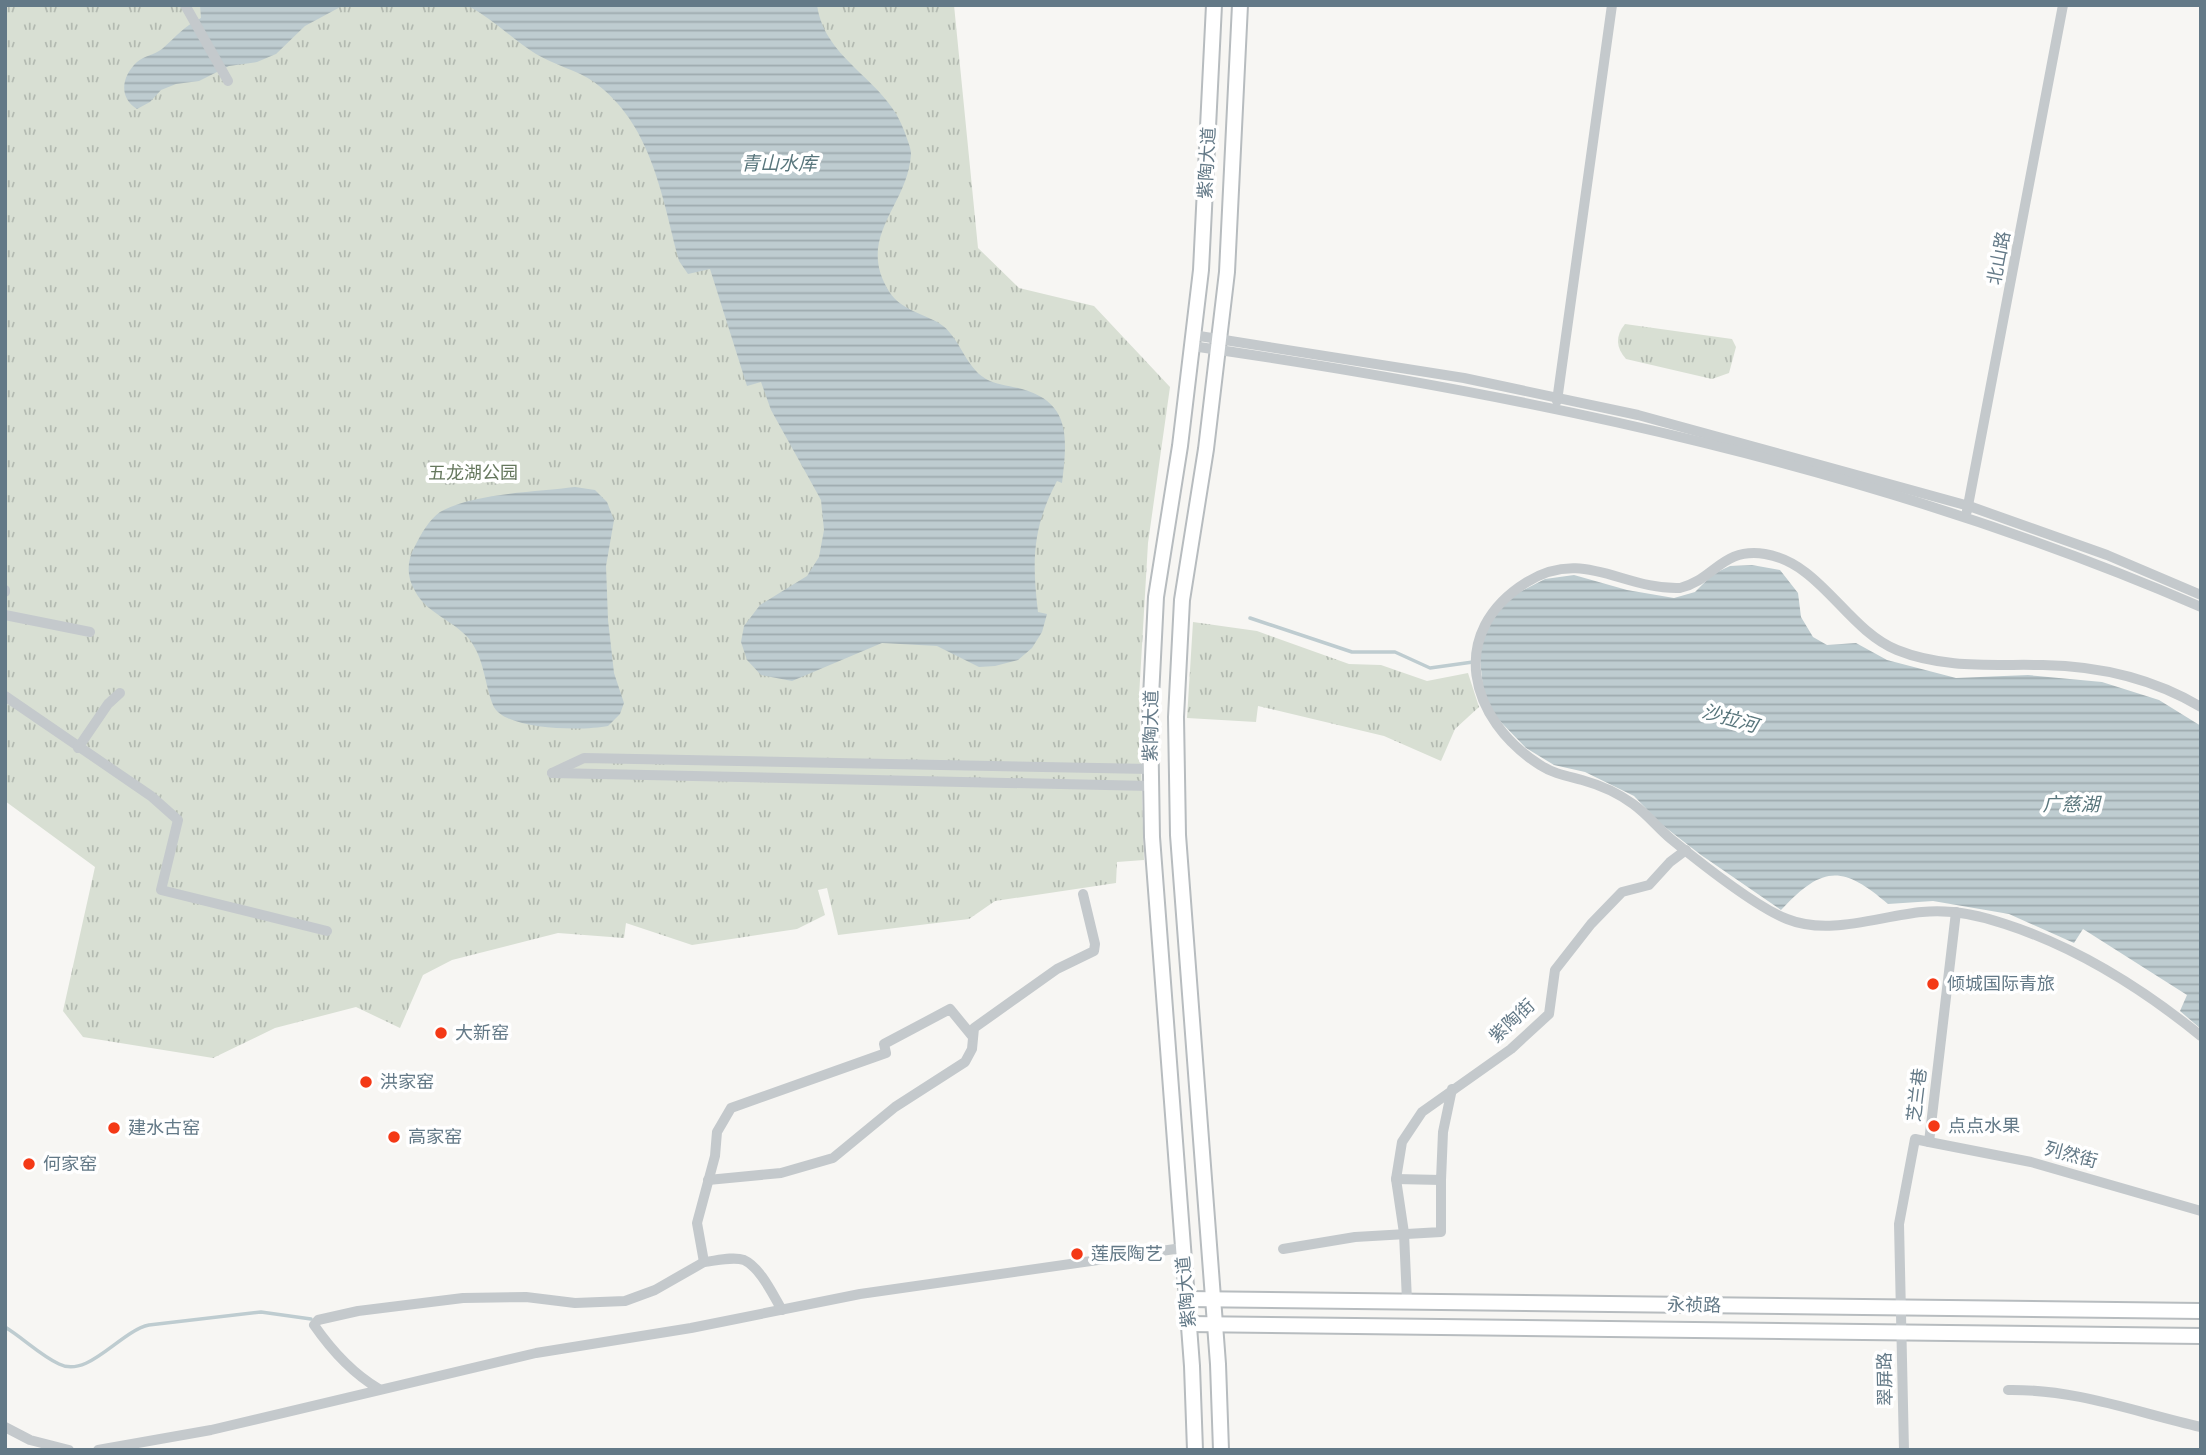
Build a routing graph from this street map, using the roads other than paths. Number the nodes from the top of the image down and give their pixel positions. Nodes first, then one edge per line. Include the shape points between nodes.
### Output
1 (1214, 5) edge
2 (1240, 5) edge
3 (1612, 5) edge
4 (2063, 5) edge
5 (187, 10) edge
6 (228, 81) dead end
7 (1193, 341) junction
8 (1218, 344) junction
9 (1557, 402) junction
10 (1967, 511) junction
11 (2201, 595) edge
12 (2201, 607) edge
13 (5, 615) edge
14 (90, 632) dead end
15 (120, 693) dead end
16 (5, 696) edge
17 (2201, 707) edge
18 (78, 748) junction
19 (1150, 769) junction
20 (1150, 786) junction
21 (1686, 850) junction
22 (1083, 894) dead end
23 (1956, 912) junction
24 (327, 931) dead end
25 (2201, 1035) edge
26 (973, 1037) junction
27 (1452, 1089) junction
28 (1929, 1142) junction
29 (708, 1180) junction
30 (1396, 1180) junction
31 (1441, 1180) junction
32 (2201, 1211) edge
33 (1404, 1233) junction
34 (1182, 1248) junction
35 (1283, 1249) dead end
36 (704, 1262) junction
37 (1186, 1299) junction
38 (1212, 1299) junction
39 (1407, 1301) junction
40 (1901, 1307) junction
41 (782, 1310) junction
42 (2201, 1311) edge
43 (1188, 1324) junction
44 (1214, 1324) junction
45 (1902, 1332) junction
46 (2201, 1336) edge
47 (379, 1389) junction
48 (2008, 1390) dead end
49 (5, 1427) edge
50 (2201, 1427) edge
51 (69, 1450) edge
52 (98, 1450) edge
53 (1195, 1450) edge
54 (1221, 1450) edge
55 (1904, 1450) edge

1 - 7 main road, 紫陶大道 via 1205,218
2 - 8 main road, 紫陶大道 via 1229,246
3 - 9 street
4 - 10 street, 北山路
5 - 6 street
7 - 8 street
7 - 19 main road, 紫陶大道 via 1156,597
8 - 9 street
8 - 38 main road, 紫陶大道 via 1182,600 1176,729 1178,835
9 - 10 street
10 - 11 street via 2066,539
10 - 12 street
13 - 14 street
15 - 18 street
16 - 18 street
17 - 21 street via 2169,690 2103,671 1952,664 1902,652 1877,640 1800,568 1759,553 1730,557 1680,588 1582,568 1552,570 1534,578 1507,597 1478,642 1474,667 1485,706 1522,752 1555,774 1619,795
18 - 24 street via 151,796 178,820 161,890
19 - 20 main road, 紫陶大道
19 - 20 street via 584,758 552,773
20 - 34 main road, 紫陶大道
21 - 23 street via 1777,914 1798,922 1848,923 1919,912
21 - 27 street, 紫陶街 via 1649,885 1622,892 1591,924 1555,970 1549,1014 1511,1049
22 - 26 street via 1094,951 1058,969 974,1028
23 - 25 street via 2003,923 2075,954 2154,1000
23 - 28 street, 芝兰巷
26 - 29 street via 965,1062 895,1107 832,1158 781,1172
26 - 29 street via 950,1009 884,1044 886,1054 731,1108 718,1132
27 - 30 street, 紫陶街 via 1422,1112 1402,1142
27 - 31 street via 1443,1132
28 - 32 street, 列然街 via 2031,1162
28 - 40 street, 芝兰巷 via 1915,1139 1906,1176 1899,1224
29 - 36 street via 696,1227
30 - 31 street
30 - 33 street, 紫陶街
31 - 33 street via 1441,1232
33 - 35 street
33 - 39 street, 紫陶街
34 - 37 main road, 紫陶大道
34 - 41 street via 860,1294
36 - 41 street via 746,1262
36 - 47 street via 625,1301 463,1298 318,1320 314,1325 348,1366
37 - 38 main road, 永祯路
37 - 43 main road, 紫陶大道
38 - 39 main road, 永祯路
38 - 44 main road, 紫陶大道
39 - 40 main road, 永祯路
40 - 42 main road, 永祯路
40 - 45 street, 翠屏路
41 - 47 street via 536,1353
43 - 44 main road, 永祯路
43 - 53 main road, 紫陶大道
44 - 45 main road, 永祯路
44 - 54 main road, 紫陶大道
45 - 46 main road, 永祯路
45 - 55 street, 翠屏路
47 - 52 street via 211,1430
48 - 50 street via 2048,1389 2090,1397
49 - 51 street via 30,1440

